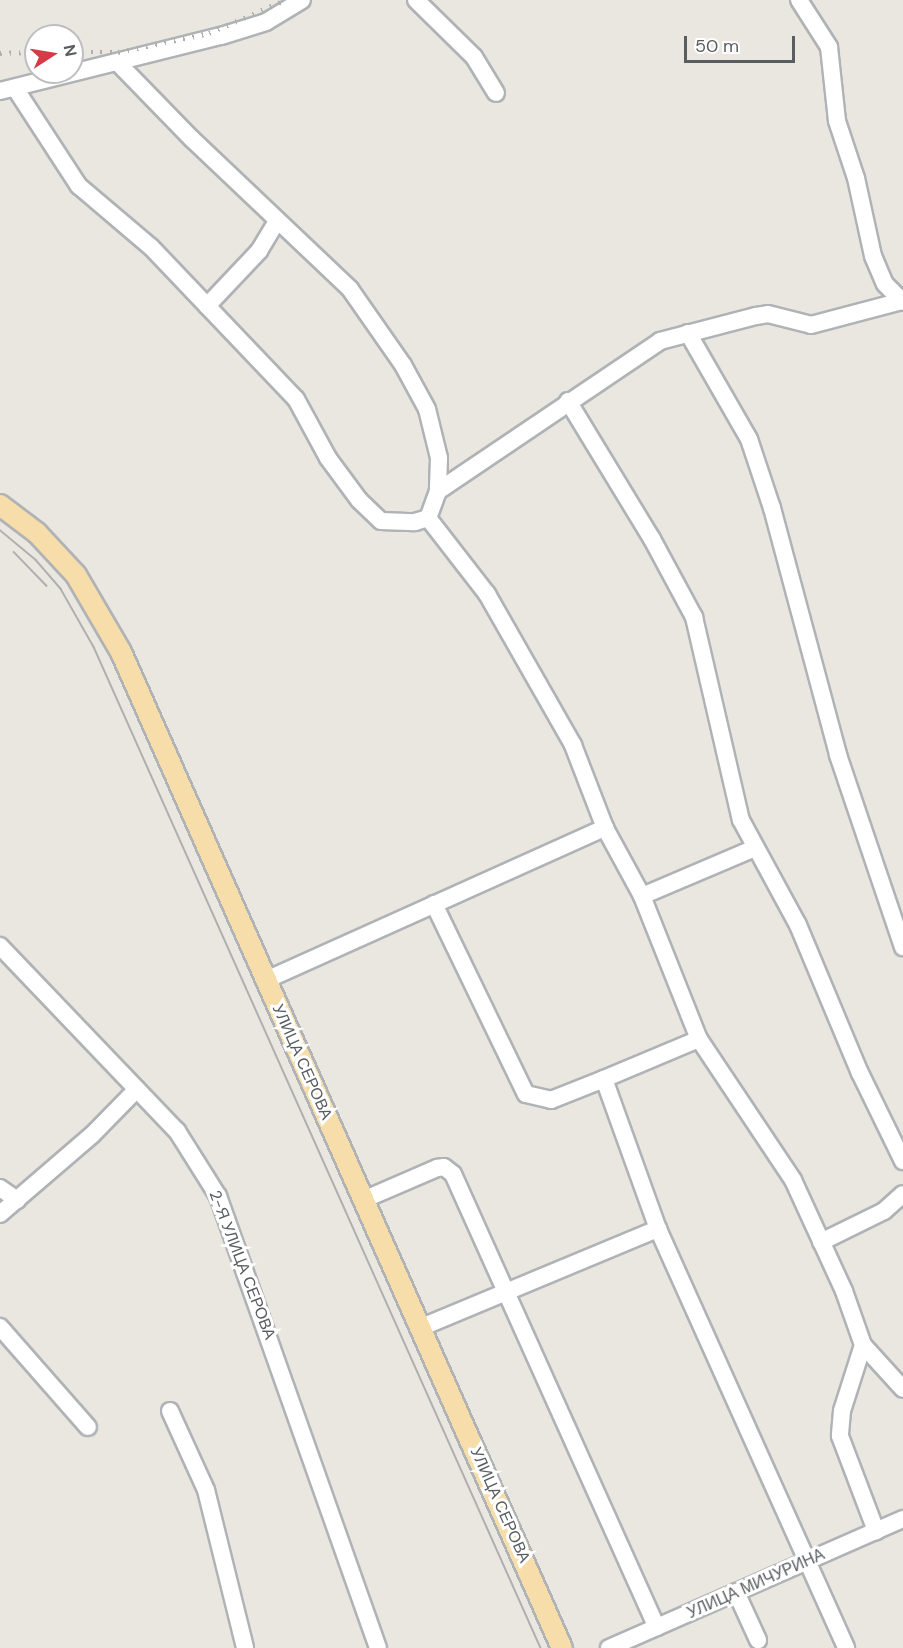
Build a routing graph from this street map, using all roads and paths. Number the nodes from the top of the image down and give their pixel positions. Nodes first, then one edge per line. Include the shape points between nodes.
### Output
1 (302, 0) edge
2 (416, 0) edge
3 (799, 0) edge
4 (118, 63) junction
5 (7, 89) edge
6 (496, 93) dead end
7 (277, 221) junction
8 (902, 302) edge
9 (207, 306) junction
10 (688, 333) junction
11 (568, 401) junction
12 (438, 490) junction
13 (0, 505) edge
14 (428, 518) junction
15 (605, 828) junction
16 (755, 848) junction
17 (642, 897) junction
18 (434, 904) junction
19 (0, 946) edge
20 (903, 947) edge
21 (266, 980) junction
22 (699, 1038) junction
23 (603, 1079) junction
24 (137, 1089) junction
25 (903, 1161) edge
26 (0, 1188) edge
27 (903, 1194) edge
28 (17, 1200) junction
29 (363, 1200) junction
30 (0, 1214) edge
31 (658, 1228) junction
32 (821, 1242) junction
33 (505, 1292) junction
34 (0, 1327) edge
35 (422, 1327) junction
36 (863, 1345) junction
37 (903, 1389) edge
38 (170, 1411) dead end
39 (88, 1427) dead end
40 (903, 1520) edge
41 (876, 1531) junction
42 (808, 1561) junction
43 (736, 1592) junction
44 (657, 1627) junction
45 (758, 1640) dead end
46 (245, 1648) edge
47 (378, 1648) edge
48 (562, 1648) edge
49 (609, 1648) edge
50 (846, 1648) edge

1 - 4 street via 266,22
2 - 6 street via 474,57
3 - 8 street via 829,46 837,121 856,178 864,228 885,284
4 - 5 street
4 - 7 street
5 - 9 street via 79,186 151,247
7 - 9 street via 259,251
7 - 12 street via 350,289 403,365 436,435 440,458
8 - 10 street via 811,325 768,314
9 - 14 street via 296,399 328,458 381,521 416,522
10 - 11 street via 660,341
10 - 20 street via 749,439 772,508 838,755
11 - 12 street
11 - 16 street via 652,538 694,617 741,820
12 - 14 street
13 - 21 main road, УЛИЦА СЕРОВА via 58,552 93,600 121,652
14 - 15 street via 487,594 573,745
15 - 17 street
15 - 18 street
16 - 17 street
16 - 25 street via 798,925 860,1073
17 - 22 street
18 - 21 street
18 - 23 street via 526,1094 551,1100
19 - 24 street, 2-Я УЛИЦА СЕРОВА
21 - 29 main road, УЛИЦА СЕРОВА
22 - 23 street
22 - 32 street via 775,1150
23 - 31 street
24 - 28 street
24 - 47 street, 2-Я УЛИЦА СЕРОВА via 183,1139 225,1209
26 - 28 street
27 - 32 street via 884,1211
28 - 30 street
29 - 33 street via 444,1167 453,1174
29 - 35 main road, УЛИЦА СЕРОВА
31 - 33 street
31 - 42 street
32 - 36 street
33 - 35 street
33 - 44 street
34 - 39 street
35 - 48 main road, УЛИЦА СЕРОВА
36 - 37 street
36 - 41 street via 842,1411 840,1436
38 - 46 street via 206,1490
40 - 41 street, УЛИЦА МИЧУРИНА
41 - 42 street, УЛИЦА МИЧУРИНА
42 - 43 street, УЛИЦА МИЧУРИНА
42 - 50 street
43 - 44 street, УЛИЦА МИЧУРИНА
43 - 45 street
44 - 49 street, УЛИЦА МИЧУРИНА

